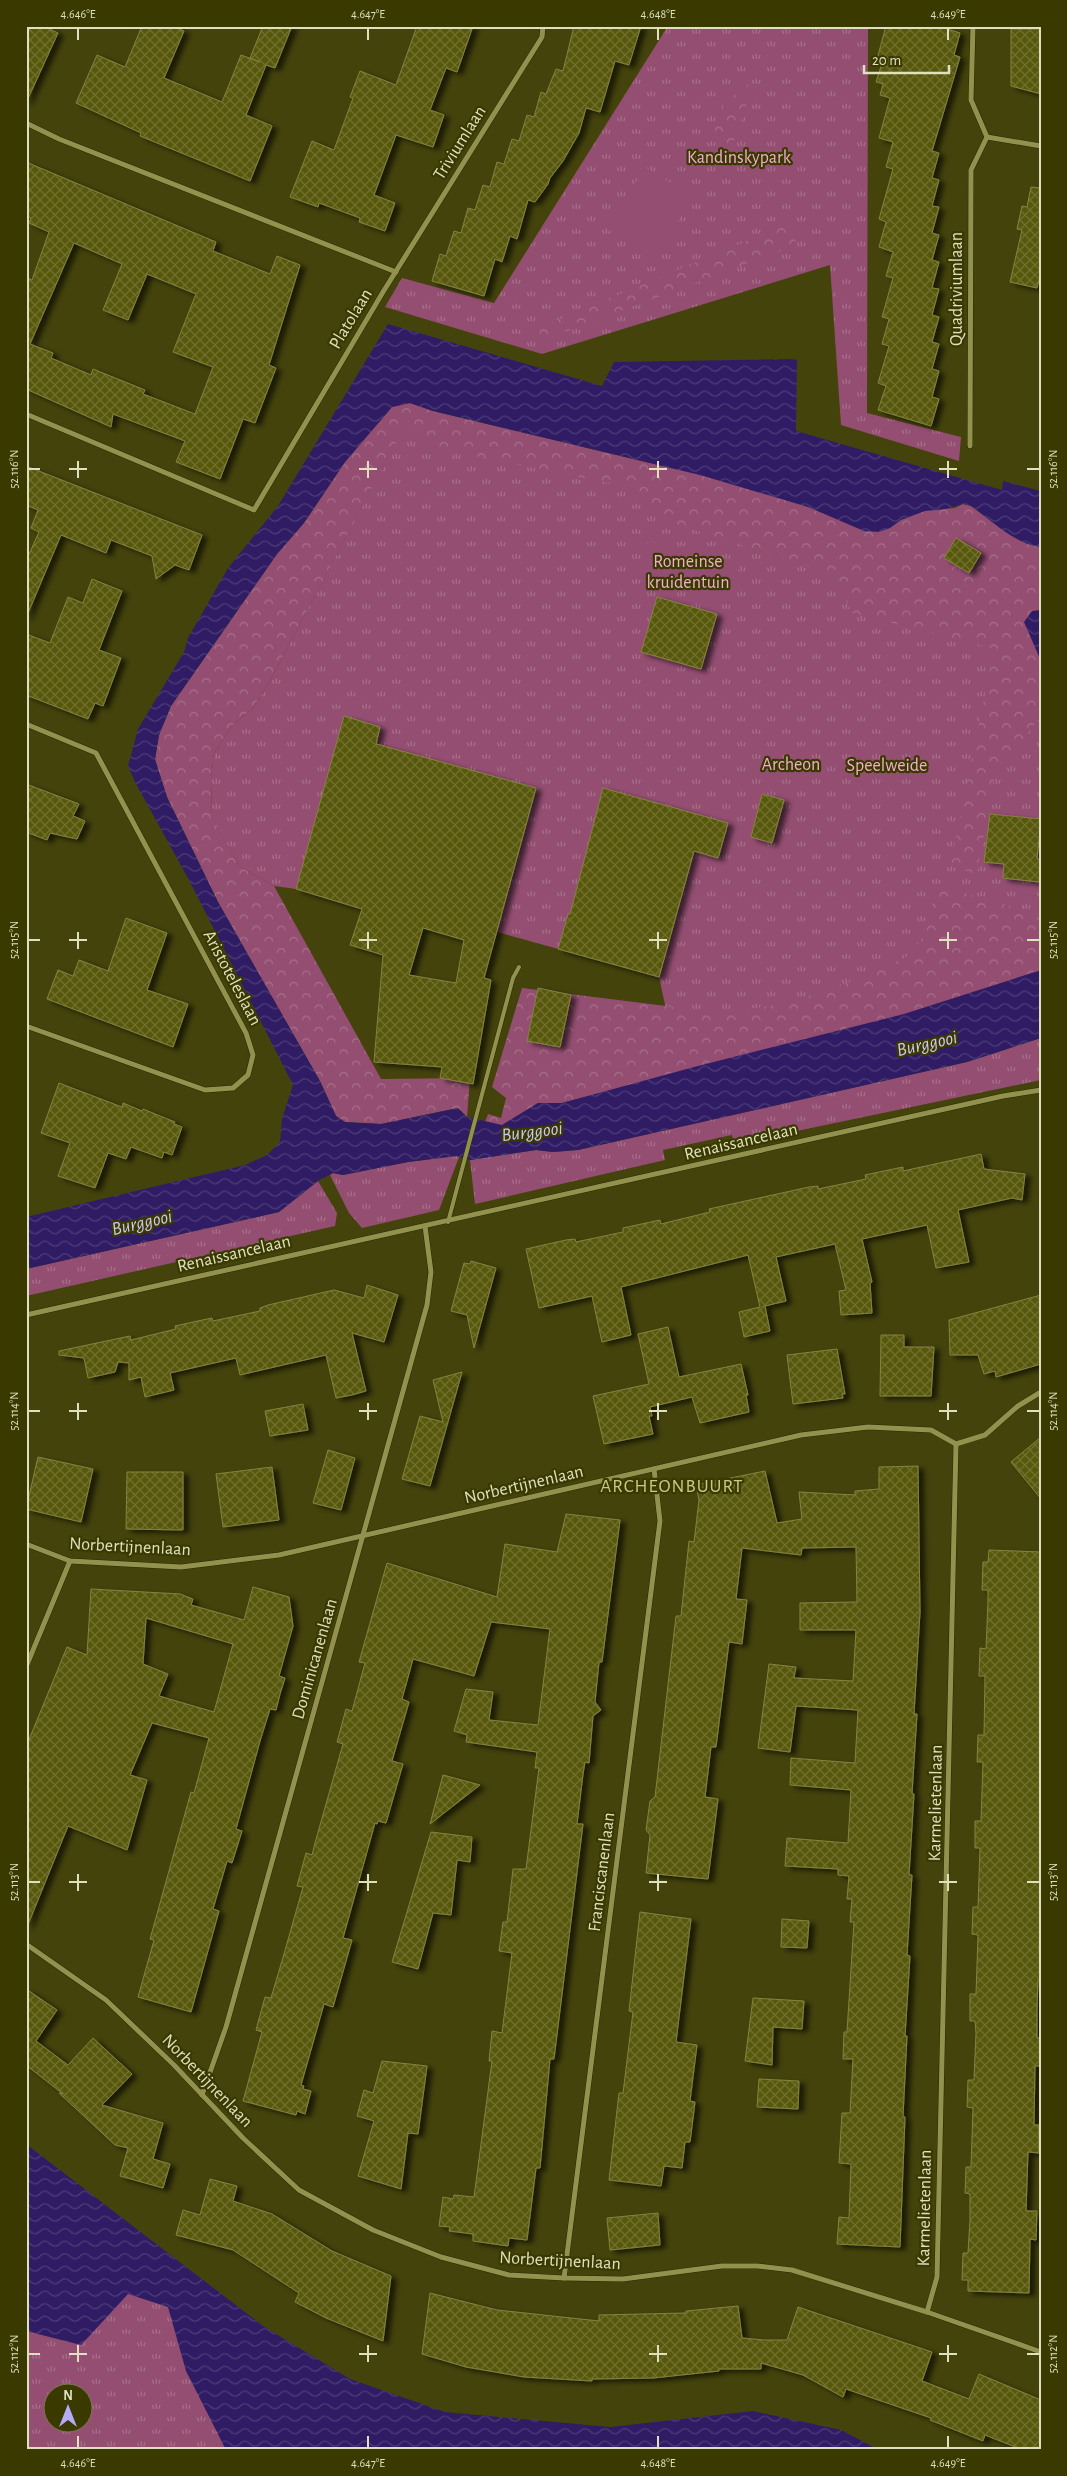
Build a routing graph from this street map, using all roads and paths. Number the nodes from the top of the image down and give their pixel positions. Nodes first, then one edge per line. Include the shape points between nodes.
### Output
1 (543, 26) edge
2 (972, 26) edge
3 (26, 123) edge
4 (987, 137) junction
5 (1041, 146) edge
6 (396, 272) junction
7 (26, 414) edge
8 (970, 446) dead end
9 (26, 724) edge
10 (519, 967) dead end
11 (26, 1026) edge
12 (1041, 1090) edge
13 (448, 1222) junction
14 (425, 1226) junction
15 (26, 1316) edge
16 (1041, 1392) edge
17 (956, 1444) junction
18 (654, 1469) junction
19 (363, 1537) junction
20 (26, 1544) edge
21 (70, 1561) junction
22 (26, 1667) edge
23 (26, 1944) edge
24 (202, 2095) junction
25 (564, 2278) junction
26 (927, 2312) junction
27 (1041, 2352) edge

1 - 6 street, Triviumlaan via 542,37
2 - 4 street via 971,100
3 - 6 street, Platolaan via 59,139
4 - 5 street
4 - 8 street, Quadriviumlaan via 971,170
6 - 7 street, Platolaan via 254,510
9 - 11 street, Aristoteleslaan via 96,753 246,1033 253,1055 248,1075 233,1088 205,1090
10 - 13 lane via 513,978
12 - 13 street, Renaissancelaan via 993,1098
13 - 14 street, Renaissancelaan
14 - 15 street, Renaissancelaan
14 - 19 street, Dominicanenlaan via 431,1272 427,1305
16 - 17 street via 1018,1406 985,1435
17 - 18 street, Norbertijnenlaan via 931,1430 868,1427 801,1434
17 - 26 street, Karmelietenlaan via 937,2277
18 - 19 street, Norbertijnenlaan
18 - 25 street, Franciscanenlaan via 660,1521
19 - 21 street, Norbertijnenlaan via 279,1555 180,1567
19 - 24 street, Dominicanenlaan via 226,2027
20 - 21 street, Norbertijnenlaan
21 - 22 street
23 - 24 street, Norbertijnenlaan via 106,2000
24 - 25 street, Norbertijnenlaan via 299,2190 373,2230 441,2258 509,2275
25 - 26 street, Norbertijnenlaan via 623,2279 722,2266 757,2266 792,2270
26 - 27 street, Norbertijnenlaan

